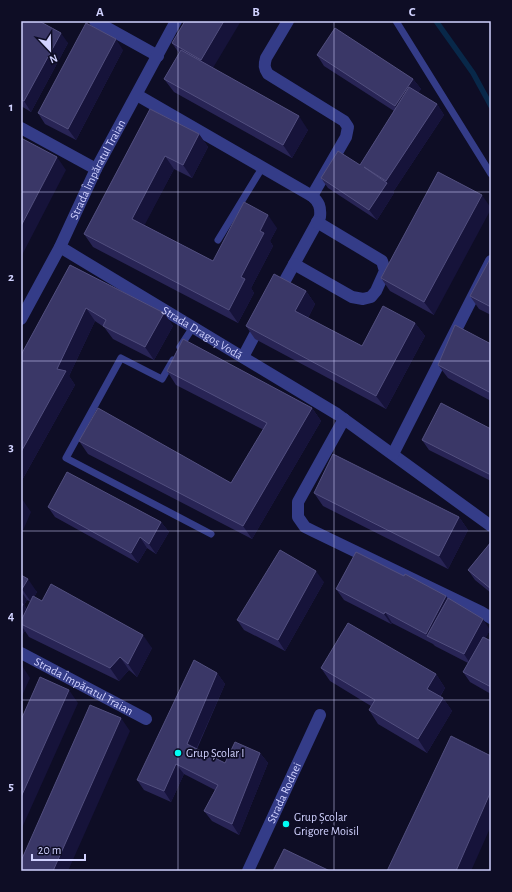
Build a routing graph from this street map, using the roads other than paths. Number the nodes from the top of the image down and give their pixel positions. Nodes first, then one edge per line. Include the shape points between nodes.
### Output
1 (95, 21) edge
2 (176, 21) edge
3 (288, 21) edge
4 (396, 21) edge
5 (158, 56) junction
6 (137, 95) junction
7 (21, 128) edge
8 (262, 168) junction
9 (96, 169) junction
10 (491, 174) edge
11 (312, 196) junction
12 (317, 222) junction
13 (218, 240) dead end
14 (60, 247) junction
15 (491, 261) edge
16 (294, 264) junction
17 (21, 319) edge
18 (193, 327) junction
19 (242, 357) junction
20 (344, 419) junction
21 (393, 454) junction
22 (491, 526) edge
23 (212, 534) dead end
24 (491, 618) edge
25 (21, 653) edge
26 (320, 715) dead end
27 (146, 719) dead end
28 (248, 871) edge

1 - 5 street
2 - 5 street, Strada Împăratul Traian
3 - 11 street via 266,58 264,68 268,74 344,121 348,127 346,137
4 - 10 lane
5 - 6 street, Strada Împăratul Traian
6 - 8 street
6 - 9 street, Strada Împăratul Traian
7 - 9 street
8 - 11 street
8 - 13 lane
9 - 14 street, Strada Împăratul Traian
11 - 12 street via 321,209
12 - 16 street
12 - 16 street via 382,262 385,271 376,292 371,297 363,299 352,297
14 - 17 street, Strada Împăratul Traian
14 - 18 street, Strada Dragoș Vodă
15 - 21 street
16 - 19 street
18 - 19 street, Strada Dragoș Vodă
18 - 23 lane via 162,379 121,358 66,458
19 - 20 street, Strada Dragoș Vodă
20 - 21 street, Strada Dragoș Vodă
20 - 24 street via 298,502 298,518 312,531
21 - 22 street, Strada Dragoș Vodă
25 - 27 street, Strada Împăratul Traian
26 - 28 street, Strada Rodnei

